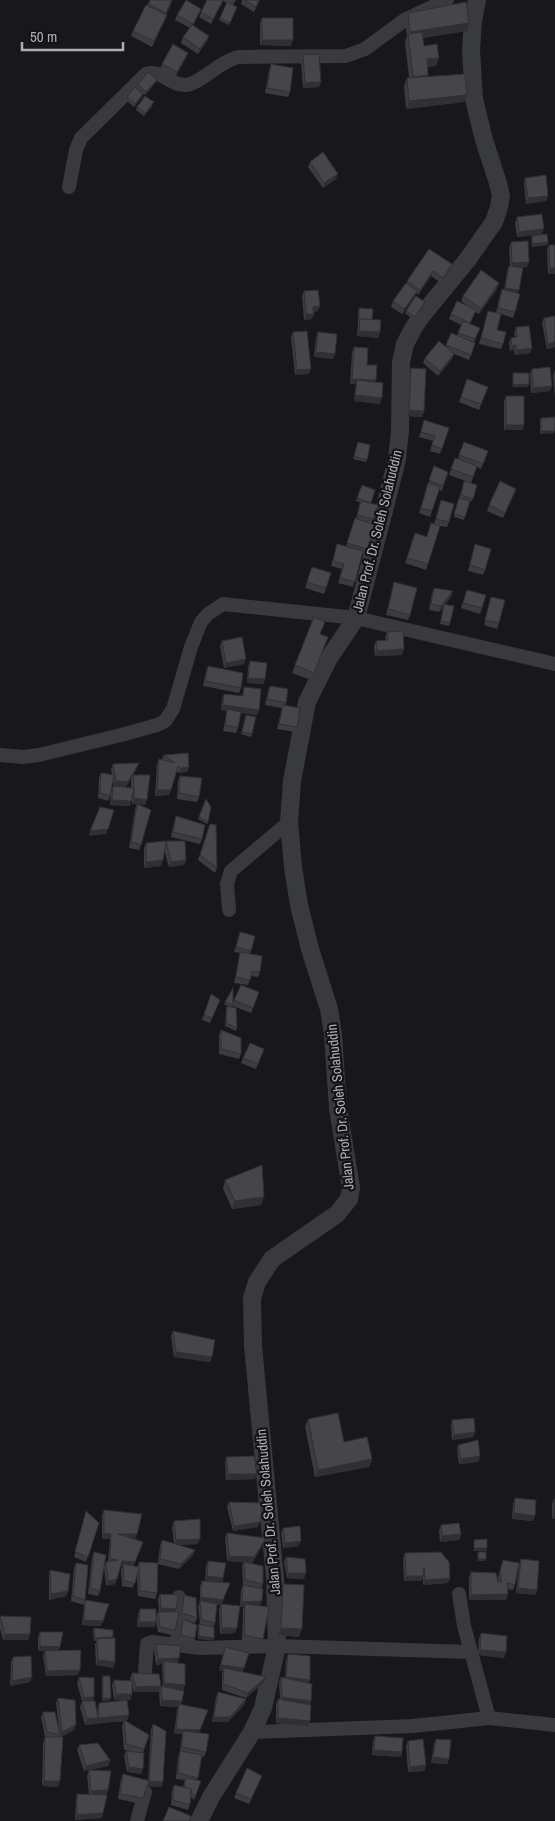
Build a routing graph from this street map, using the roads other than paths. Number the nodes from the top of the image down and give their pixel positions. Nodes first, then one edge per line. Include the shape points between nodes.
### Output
1 (447, 0) edge
2 (477, 0) edge
3 (69, 187) dead end
4 (356, 618) junction
5 (555, 664) edge
6 (0, 755) edge
7 (289, 822) junction
8 (229, 910) dead end
9 (459, 1594) dead end
10 (179, 1597) edge
11 (177, 1644) junction
12 (277, 1646) junction
13 (471, 1652) junction
14 (145, 1672) edge
15 (489, 1718) junction
16 (555, 1725) edge
17 (252, 1732) junction
18 (145, 1792) edge
19 (137, 1821) edge
20 (199, 1821) edge

1 - 3 street via 406,19 365,49 346,56 238,57 188,84 177,84 155,73 146,74 81,138
2 - 4 street, Jalan Prof. Dr. Soleh Solahuddin via 471,50 474,100 501,196 499,207 494,222 423,314 406,344 401,362 398,459
4 - 5 street
4 - 6 street via 223,604 201,622 173,709 165,721 39,755
4 - 7 street, Jalan Prof. Dr. Soleh Solahuddin via 329,658 307,702 292,781
7 - 8 street via 231,871 227,884
7 - 12 street, Jalan Prof. Dr. Soleh Solahuddin via 299,906 329,1009 338,1108 351,1188 349,1200 337,1214 272,1259 257,1282 252,1298 253,1346 275,1578
9 - 13 street
10 - 11 street
11 - 12 street via 200,1648
11 - 14 street via 147,1644
12 - 13 street
12 - 17 street, Jalan Prof. Dr. Soleh Solahuddin via 263,1708
13 - 15 street
15 - 16 street
15 - 17 street via 413,1726
17 - 20 street, Jalan Prof. Dr. Soleh Solahuddin
18 - 19 street

